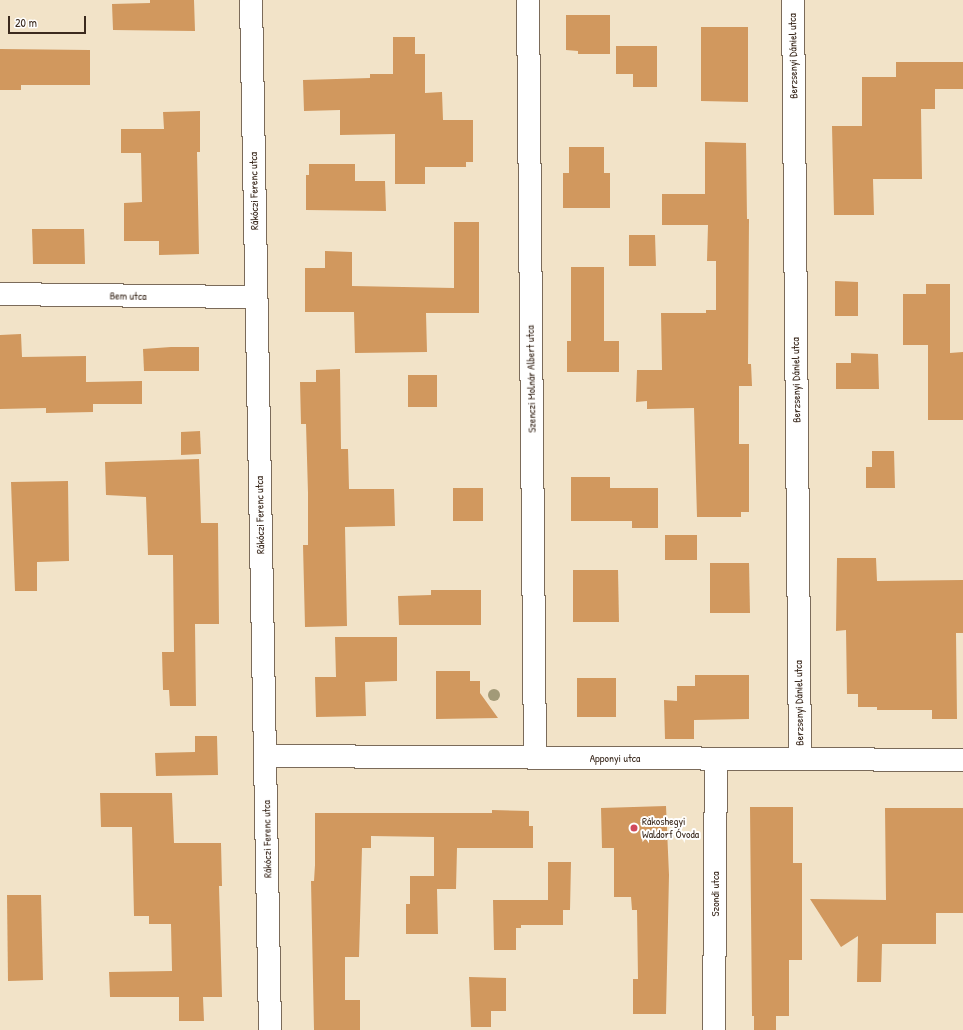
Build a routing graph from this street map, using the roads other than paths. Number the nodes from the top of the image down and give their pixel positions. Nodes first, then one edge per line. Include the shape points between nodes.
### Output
1 (251, 0) edge
2 (528, 0) edge
3 (793, 0) edge
4 (0, 294) edge
5 (255, 297) junction
6 (266, 756) junction
7 (535, 758) junction
8 (716, 759) junction
9 (800, 759) junction
10 (963, 760) edge
11 (270, 1030) edge
12 (714, 1030) edge

1 - 5 street, Rákóczi Ferenc utca
2 - 7 street, Szenczi Molnár Albert utca
3 - 9 street, Berzsenyi Dániel utca
4 - 5 street, Bem utca
5 - 6 street, Rákóczi Ferenc utca
6 - 7 street, Apponyi utca
6 - 11 street, Rákóczi Ferenc utca
7 - 8 street, Apponyi utca
8 - 9 street, Apponyi utca
8 - 12 street, Szondi utca
9 - 10 street, Apponyi utca

